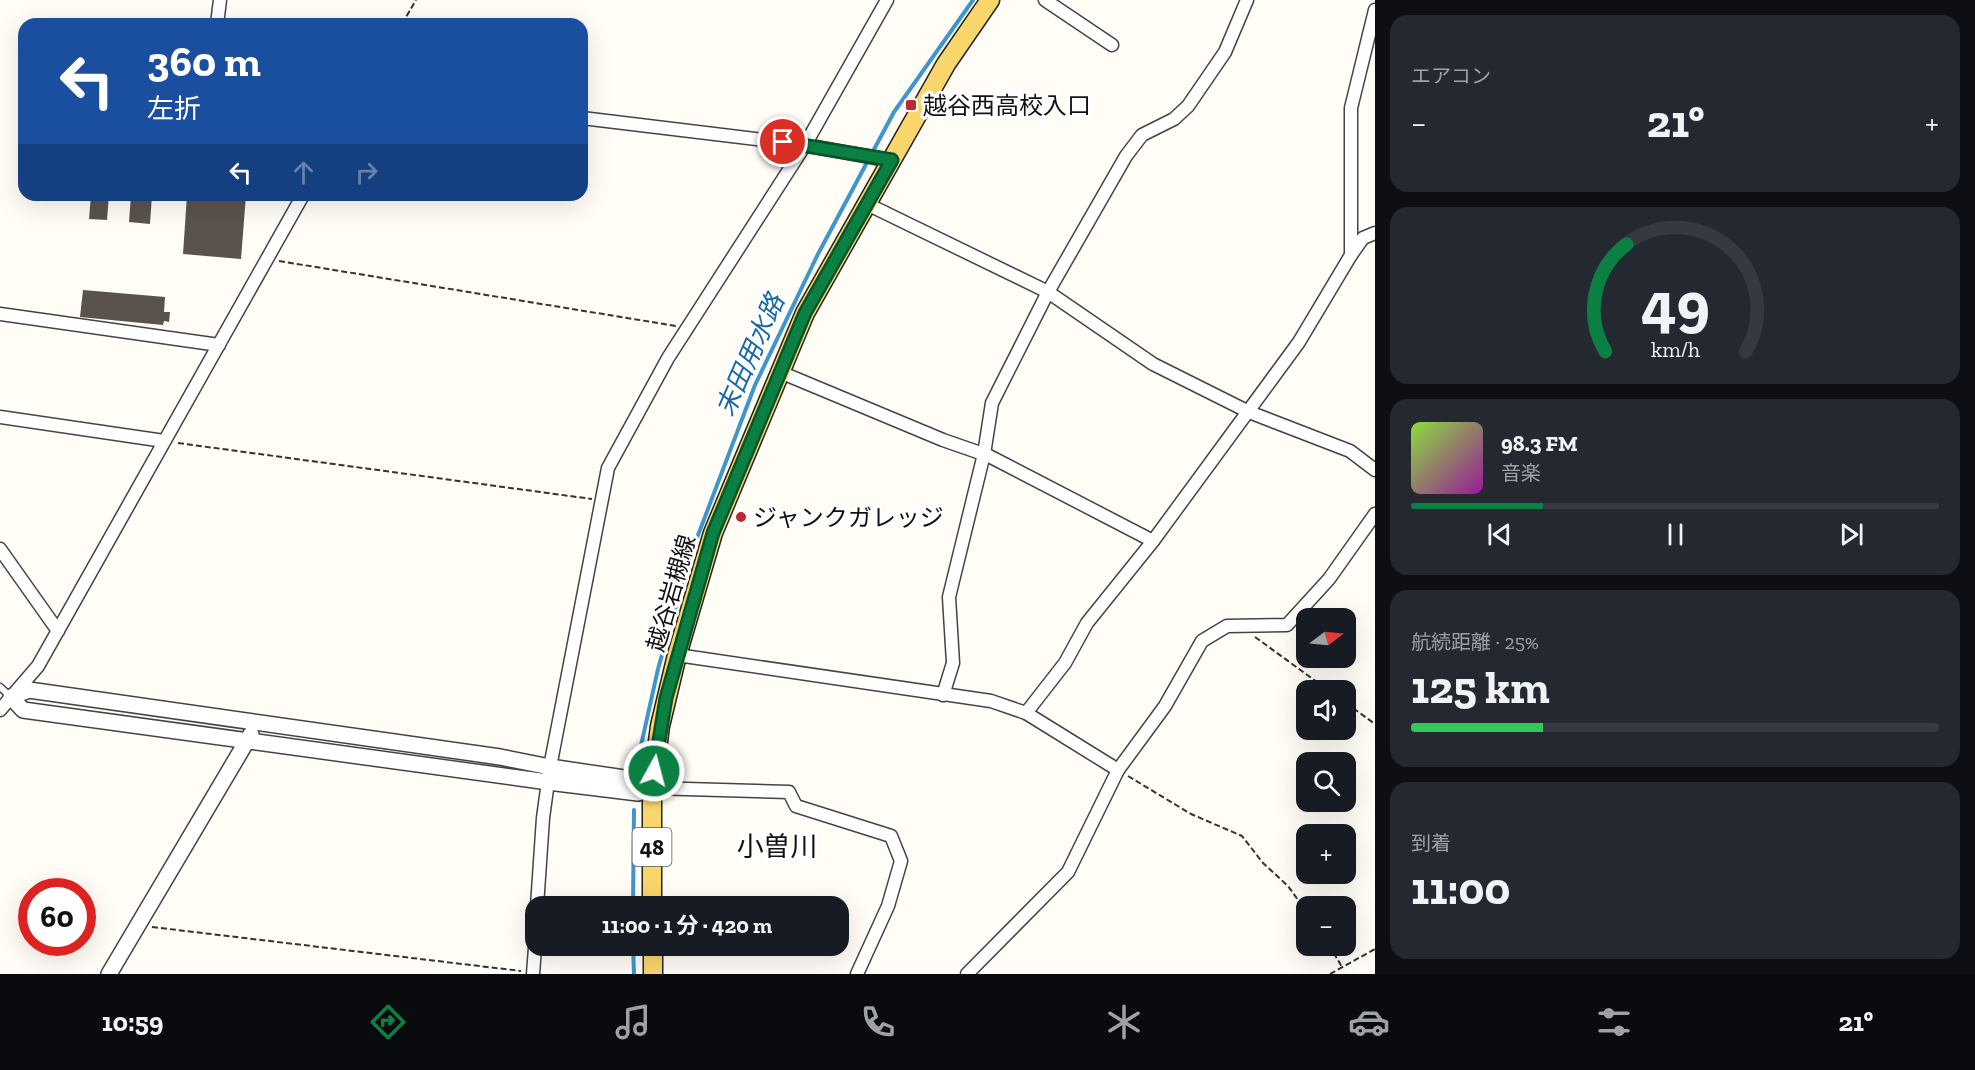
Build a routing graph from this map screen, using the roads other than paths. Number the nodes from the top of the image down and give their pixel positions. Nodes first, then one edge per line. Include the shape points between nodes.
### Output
1 (220, 0) edge
2 (887, 0) edge
3 (990, 0) edge
4 (1045, 0) edge
5 (1247, 0) edge
6 (1375, 10) edge
7 (218, 18) edge
8 (1112, 45) dead end
9 (588, 119) edge
10 (805, 145) junction
11 (878, 157) junction
12 (300, 201) edge
13 (867, 204) junction
14 (1375, 233) edge
15 (1351, 255) junction
16 (1048, 292) junction
17 (0, 314) edge
18 (219, 345) junction
19 (780, 372) junction
20 (1249, 412) junction
21 (0, 417) edge
22 (164, 441) junction
23 (984, 454) junction
24 (1375, 470) edge
25 (1375, 514) edge
26 (1153, 541) junction
27 (0, 549) edge
28 (58, 631) junction
29 (677, 655) junction
30 (943, 694) junction
31 (4, 695) edge
32 (0, 710) edge
33 (1026, 713) junction
34 (257, 723) junction
35 (248, 740) junction
36 (1118, 770) junction
37 (549, 775) junction
38 (652, 788) junction
39 (538, 896) edge
40 (652, 896) edge
41 (534, 956) edge
42 (653, 956) edge
43 (533, 973) edge
44 (109, 974) edge
45 (653, 974) edge
46 (857, 974) edge
47 (967, 974) edge

1 - 7 street
2 - 10 street
3 - 11 main road, 越谷岩槻線 / 48
4 - 8 street
5 - 16 street via 1224,52 1188,106 1174,120 1142,135 1126,156
6 - 15 street via 1351,108
9 - 10 street
10 - 11 street
10 - 37 street via 687,327 608,468
11 - 13 main road, 越谷岩槻線 / 48
12 - 18 street
13 - 16 street
13 - 19 main road, 越谷岩槻線 / 48 via 805,313
14 - 15 street via 1363,238
15 - 20 street via 1299,342
16 - 20 street via 1153,364
16 - 23 street via 992,403
17 - 18 street
18 - 22 street
19 - 23 street
19 - 29 main road, 越谷岩槻線 / 48 via 713,533
20 - 24 street via 1350,451
20 - 26 street
21 - 22 street
22 - 28 street
23 - 26 street
23 - 30 street via 949,597 953,663
25 - 36 street via 1329,579 1287,625 1227,626 1202,641 1165,706
26 - 33 street via 1088,623 1065,663
27 - 28 street
28 - 31 street via 38,666
29 - 30 street
29 - 38 main road, 越谷岩槻線 / 48 via 660,726
30 - 33 street via 991,701
31 - 32 street
31 - 34 street via 29,690
31 - 35 street via 23,710
33 - 36 street
34 - 35 street
34 - 37 street via 500,756
35 - 37 street
35 - 44 street
36 - 47 street via 1068,872
37 - 38 street via 638,780
37 - 39 street
38 - 40 main road, 越谷岩槻線 / 48
38 - 46 street via 789,792 796,806 891,836 901,861 888,906
41 - 43 street
42 - 45 main road

